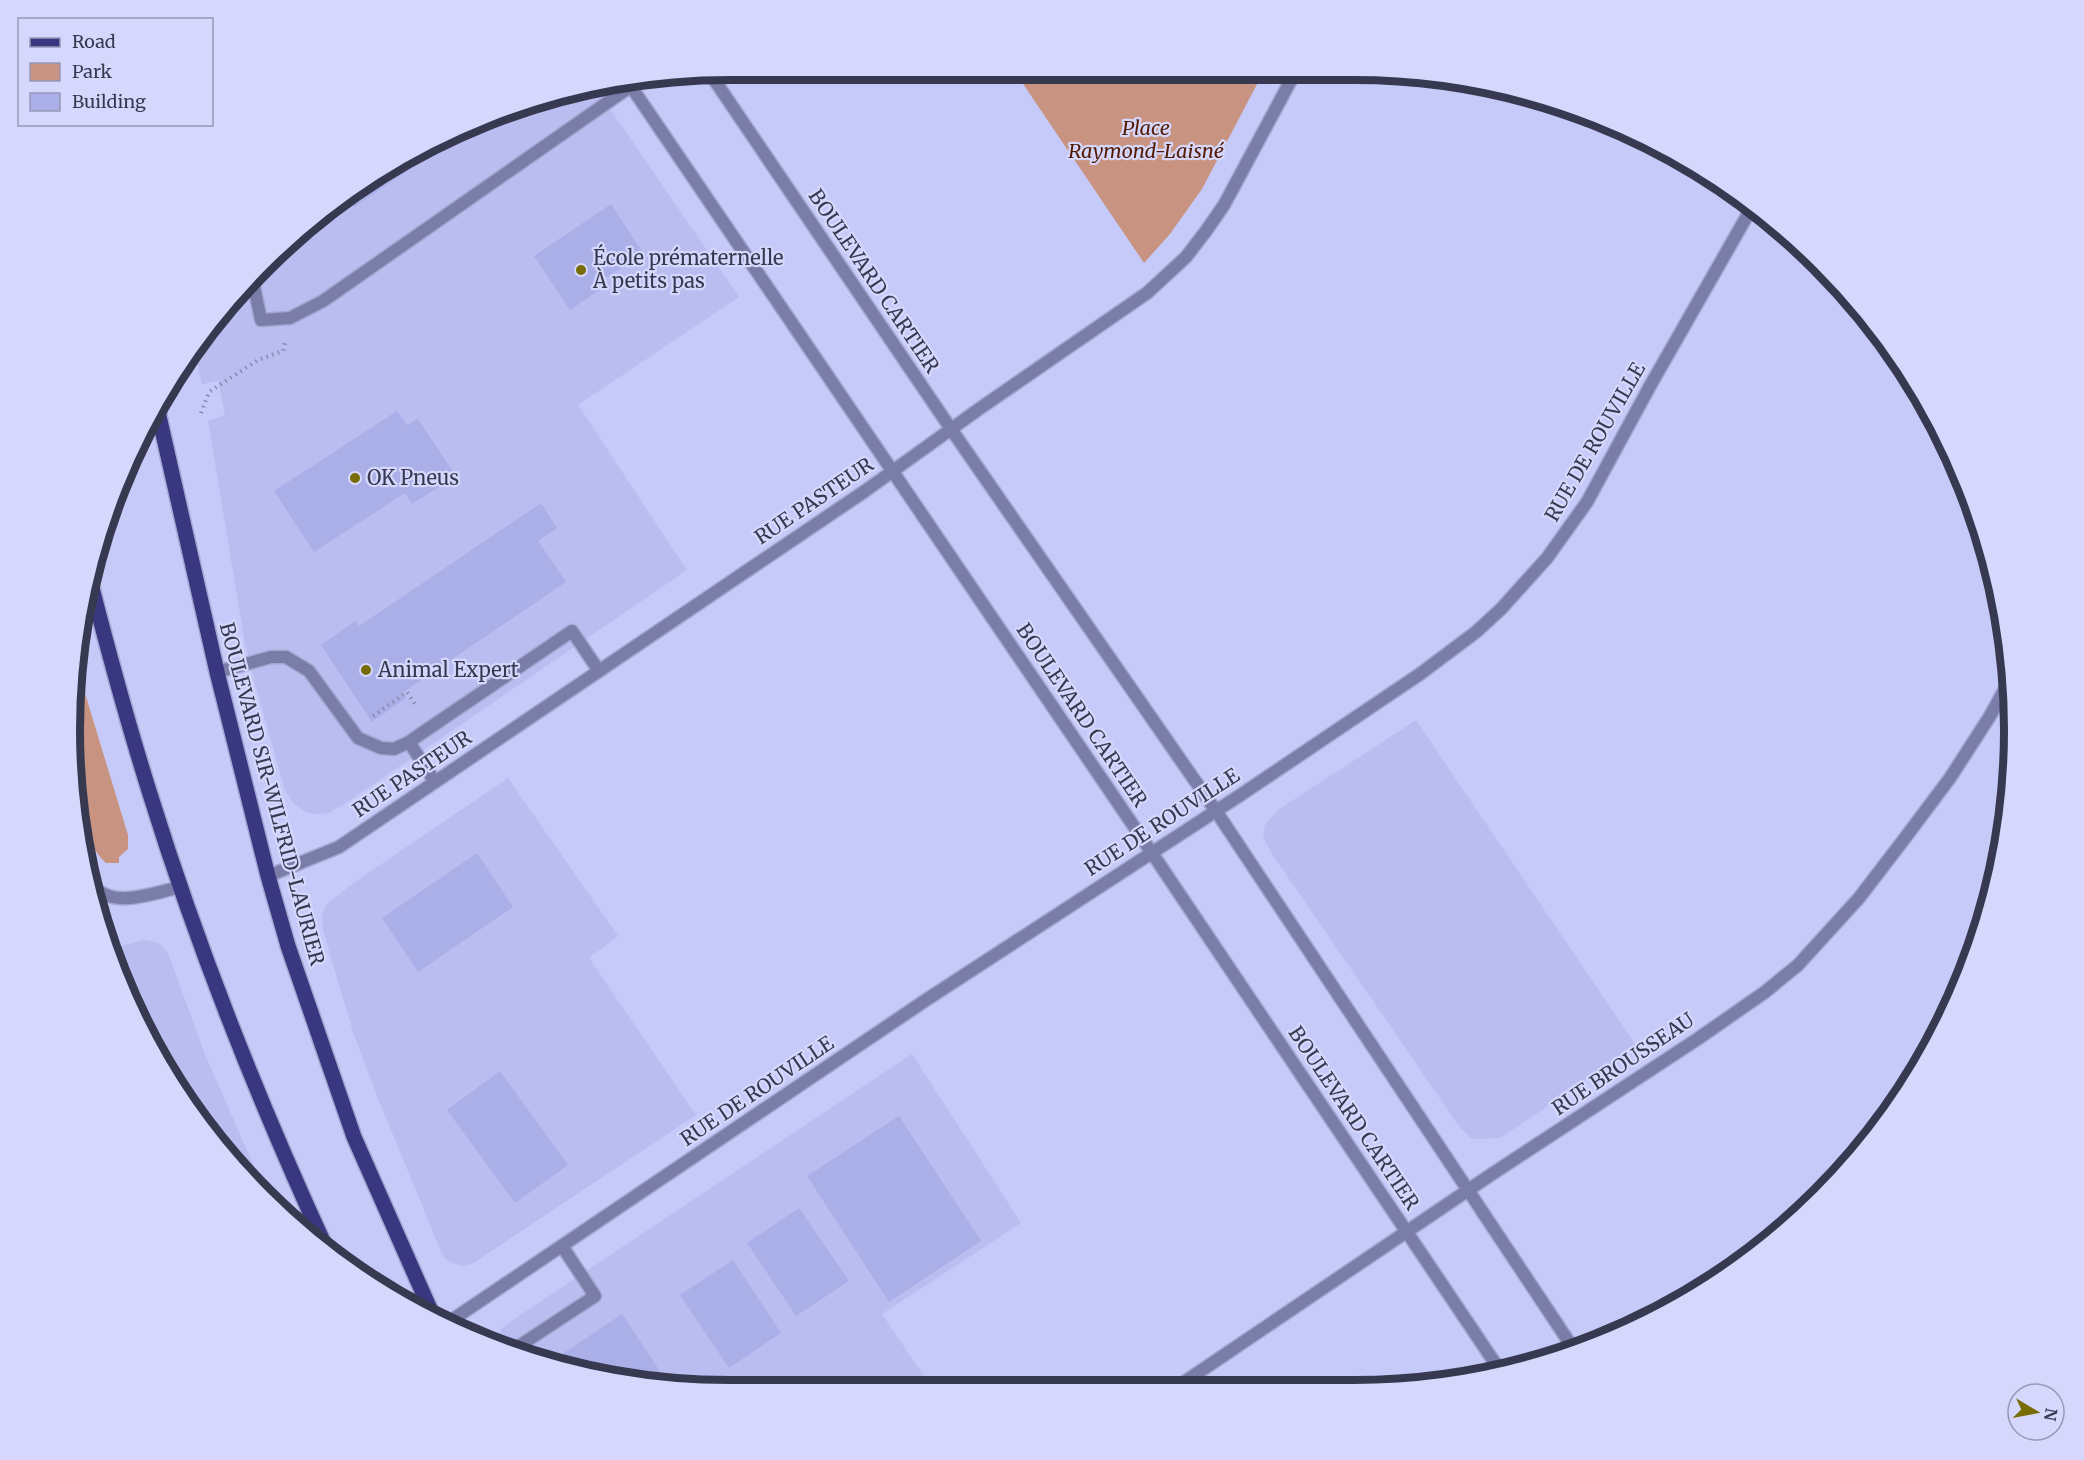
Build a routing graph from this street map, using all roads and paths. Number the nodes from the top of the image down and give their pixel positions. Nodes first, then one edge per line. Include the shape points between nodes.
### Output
1 (714, 80) edge
2 (1291, 80) edge
3 (635, 87) edge
4 (624, 88) edge
5 (1749, 213) edge
6 (254, 287) edge
7 (283, 351) dead end
8 (201, 413) dead end
9 (160, 419) edge
10 (951, 429) junction
11 (893, 471) junction
12 (94, 595) edge
13 (599, 671) junction
14 (217, 672) junction
15 (407, 692) dead end
16 (2003, 692) edge
17 (365, 721) dead end
18 (409, 742) junction
19 (435, 782) junction
20 (1216, 811) junction
21 (1152, 853) junction
22 (268, 876) junction
23 (181, 887) junction
24 (101, 893) edge
25 (1468, 1190) junction
26 (1406, 1232) junction
27 (320, 1234) edge
28 (562, 1246) junction
29 (429, 1306) edge
30 (454, 1319) edge
31 (1570, 1343) edge
32 (520, 1346) edge
33 (1495, 1365) edge
34 (1187, 1380) edge

1 - 10 street, BOULEVARD CARTIER
2 - 10 street, RUE PASTEUR via 1224,205 1186,257 1148,293
3 - 11 street, BOULEVARD CARTIER
4 - 6 street via 333,294 290,318 261,320
5 - 20 street, RUE DE ROUVILLE via 1587,502 1525,584 1449,654
7 - 8 path via 258,360 209,392
9 - 14 main road, BOULEVARD SIR-WILFRID-LAURIER
10 - 11 street, RUE PASTEUR
10 - 20 street, BOULEVARD CARTIER
11 - 13 street, RUE PASTEUR
11 - 21 street, BOULEVARD CARTIER
12 - 23 main road via 130,728
13 - 18 street via 572,631
13 - 19 street, RUE PASTEUR
14 - 18 street via 271,657 286,657 309,671 358,738 381,748 394,749
14 - 22 main road, BOULEVARD SIR-WILFRID-LAURIER
15 - 17 path
16 - 25 street, RUE BROUSSEAU via 1950,778 1911,830 1859,898 1798,965 1699,1038
18 - 19 street
19 - 22 street, RUE PASTEUR via 339,847
20 - 21 street, RUE DE ROUVILLE
20 - 25 street, BOULEVARD CARTIER
21 - 26 street, BOULEVARD CARTIER
21 - 28 street, RUE DE ROUVILLE
22 - 29 main road, BOULEVARD SIR-WILFRID-LAURIER via 354,1137
23 - 24 street via 131,898
23 - 27 main road via 284,1156
25 - 26 street, RUE BROUSSEAU
25 - 31 street, BOULEVARD CARTIER
26 - 33 street, BOULEVARD CARTIER
26 - 34 street, RUE BROUSSEAU
28 - 30 street, RUE DE ROUVILLE
28 - 32 street via 595,1296

